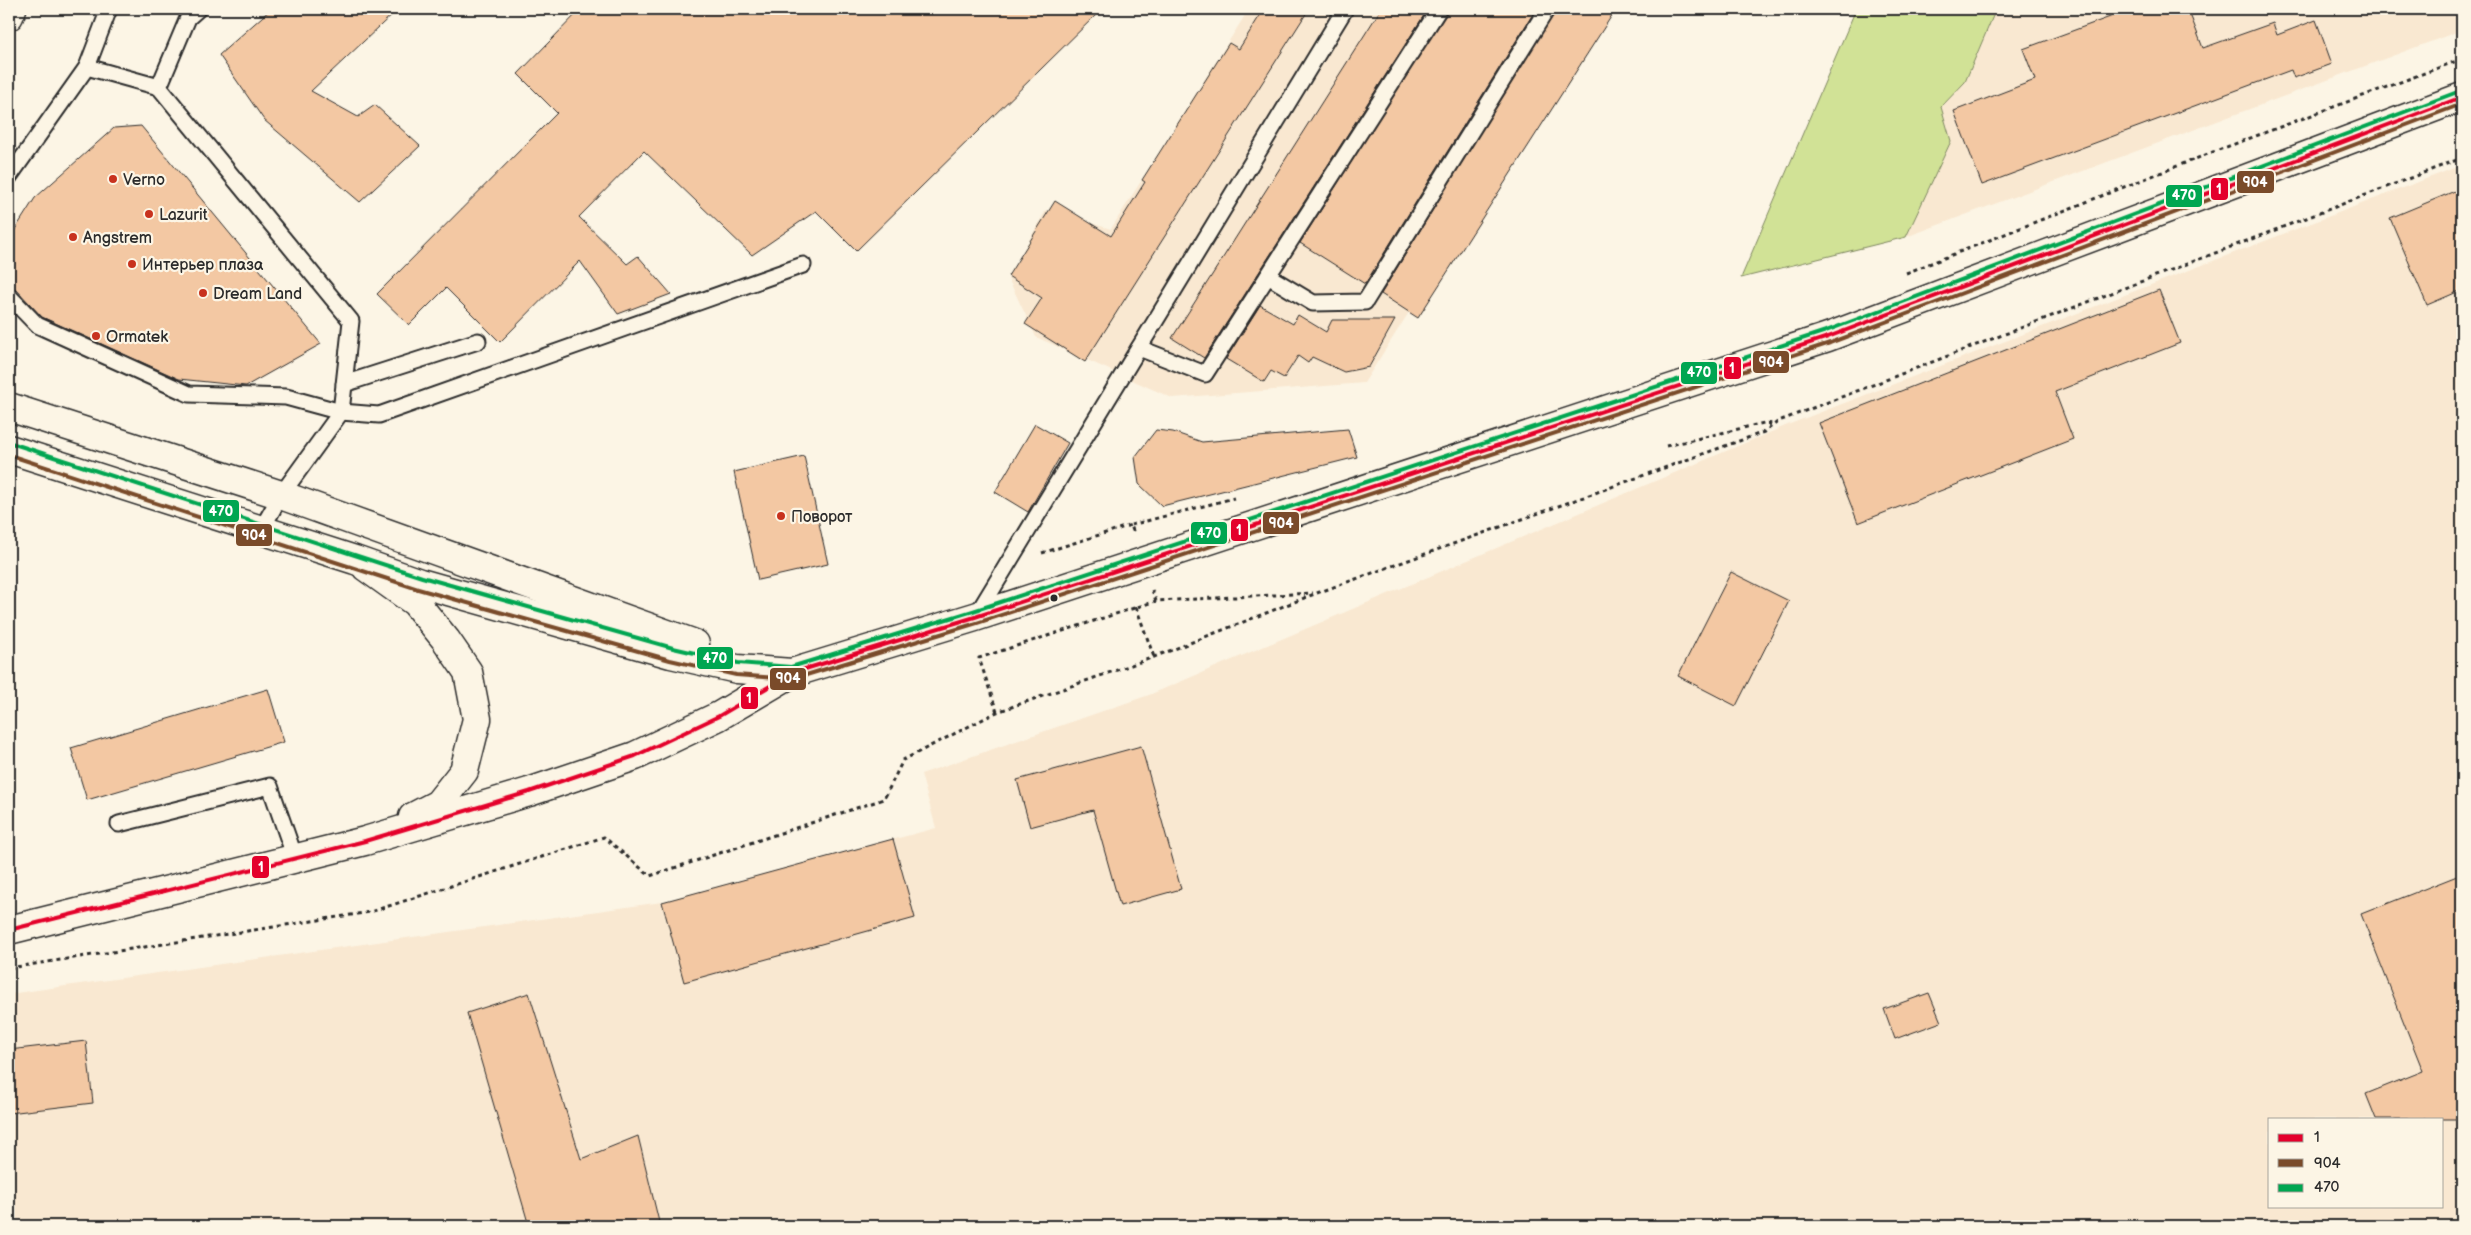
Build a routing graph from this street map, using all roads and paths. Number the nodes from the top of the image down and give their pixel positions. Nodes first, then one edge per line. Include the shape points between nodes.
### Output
1 (12, 9) edge
2 (109, 9) edge
3 (1345, 9) edge
4 (1439, 9) edge
5 (1547, 9) edge
6 (192, 12) edge
7 (9, 16) edge
8 (2462, 59) edge
9 (87, 67) junction
10 (158, 87) junction
11 (2462, 97) edge
12 (2462, 158) edge
13 (9, 177) edge
14 (803, 265) dead end
15 (1900, 275) dead end
16 (1268, 276) junction
17 (9, 296) edge
18 (478, 341) dead end
19 (1139, 348) junction
20 (344, 384) junction
21 (9, 407) edge
22 (341, 412) junction
23 (1774, 424) junction
24 (1666, 446) dead end
25 (9, 449) edge
26 (281, 495) junction
27 (261, 530) junction
28 (355, 560) junction
29 (1156, 600) dead end
30 (1136, 607) junction
31 (975, 617) junction
32 (1154, 657) junction
33 (792, 673) junction
34 (997, 712) junction
35 (119, 824) dead end
36 (365, 841) junction
37 (295, 858) junction
38 (9, 930) edge
39 (9, 968) edge

1 - 7 main road
2 - 9 lane
3 - 19 lane
4 - 16 lane
5 - 16 lane via 1365,302 1313,303
6 - 10 lane
8 - 15 path via 2213,152
9 - 10 lane
9 - 13 lane
10 - 20 lane via 351,321
11 - 31 main road via 1828,337
12 - 23 path
14 - 22 lane via 379,415
16 - 19 lane via 1205,374
17 - 22 lane via 37,325 189,394 286,397
18 - 20 lane
19 - 31 lane
20 - 22 lane
21 - 26 main road
22 - 26 lane
23 - 24 path via 1764,423
23 - 32 path via 1764,432 1317,593
25 - 27 main road
26 - 27 lane
26 - 33 main road via 681,639
27 - 28 main road
28 - 33 main road via 420,583 670,654 737,669
28 - 36 main road via 415,602 446,640 468,672 477,719 464,771 438,804
29 - 30 path
30 - 32 path
30 - 34 path via 979,658
31 - 33 main road
32 - 34 path
33 - 36 main road via 719,716 635,756 529,792
34 - 39 path via 903,760 884,799 650,876 604,837 370,912
35 - 37 lane via 270,786
36 - 37 main road
37 - 38 main road

